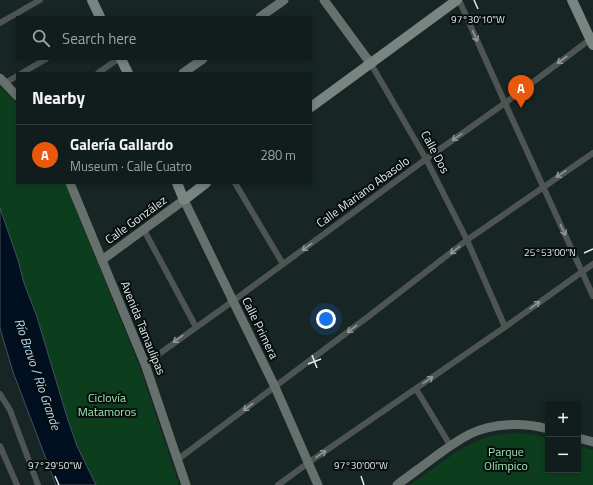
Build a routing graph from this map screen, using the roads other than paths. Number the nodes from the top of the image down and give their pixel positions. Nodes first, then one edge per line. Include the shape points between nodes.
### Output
1 (40, 0) edge
2 (92, 0) edge
3 (284, 0) edge
4 (324, 0) edge
5 (458, 0) edge
6 (572, 0) edge
7 (100, 16) edge
8 (261, 16) edge
9 (0, 23) edge
10 (592, 40) edge
11 (44, 60) edge
12 (118, 60) edge
13 (121, 60) edge
14 (202, 60) edge
15 (371, 64) junction
16 (24, 72) edge
17 (100, 72) edge
18 (127, 72) edge
19 (184, 72) edge
20 (16, 76) edge
21 (2, 80) edge
22 (16, 95) edge
23 (505, 103) junction
24 (312, 106) edge
25 (593, 153) edge
26 (426, 159) junction
27 (70, 184) edge
28 (177, 184) edge
29 (205, 184) edge
30 (236, 184) edge
31 (543, 187) junction
32 (184, 200) junction
33 (144, 230) junction
34 (467, 240) junction
35 (102, 260) junction
36 (284, 264) junction
37 (593, 264) edge
38 (582, 271) junction
39 (593, 296) edge
40 (232, 301) junction
41 (196, 327) junction
42 (505, 327) junction
43 (145, 364) junction
44 (275, 387) junction
45 (416, 389) junction
46 (0, 394) edge
47 (545, 428) edge
48 (581, 439) edge
49 (593, 442) edge
50 (450, 445) junction
51 (0, 446) edge
52 (177, 460) junction
53 (308, 463) junction
54 (17, 485) edge
55 (38, 485) edge
56 (186, 485) edge
57 (278, 485) edge
58 (318, 485) edge
59 (397, 485) edge

1 - 9 street
2 - 7 main road
3 - 8 main road
4 - 15 main road, Calle Dos
5 - 15 main road
5 -> 23 street
6 - 10 main road
10 -> 23 street, Calle Mariano Abasolo
11 - 16 street
12 - 17 street
13 - 18 main road
14 - 19 main road
15 - 24 main road
15 - 26 street, Calle Dos
20 - 21 street
21 - 22 main road
23 -> 26 street, Calle Mariano Abasolo
23 - 31 street
25 -> 31 street
26 - 34 street, Calle Dos
26 -> 36 street, Calle Mariano Abasolo
27 - 35 main road, Avenida Tamaulipas
28 - 32 main road, Calle Primera
29 - 32 main road
30 - 36 street
31 - 34 street
31 -> 38 street
32 - 33 main road, Calle González
32 - 40 main road, Calle Primera
33 - 35 main road, Calle González
33 - 41 street
34 - 42 street, Calle Dos
34 -> 44 street
35 - 43 main road, Avenida Tamaulipas
36 - 40 street, Calle Mariano Abasolo
37 - 38 street
38 - 39 street
42 -> 38 street
40 - 41 street, Calle Mariano Abasolo
40 - 44 main road, Calle Primera
41 -> 43 street, Calle Mariano Abasolo
45 -> 42 street
43 - 52 main road, Avenida Tamaulipas
44 -> 52 street
44 - 53 main road, Calle Primera
45 - 50 street
53 -> 45 street
46 - 55 street via 10,410
47 - 50 main road via 524,425 493,427 471,433
48 - 49 main road
50 - 59 main road
51 - 54 street
52 - 56 main road, Avenida Tamaulipas
53 - 57 street
53 - 58 main road, Calle Primera

